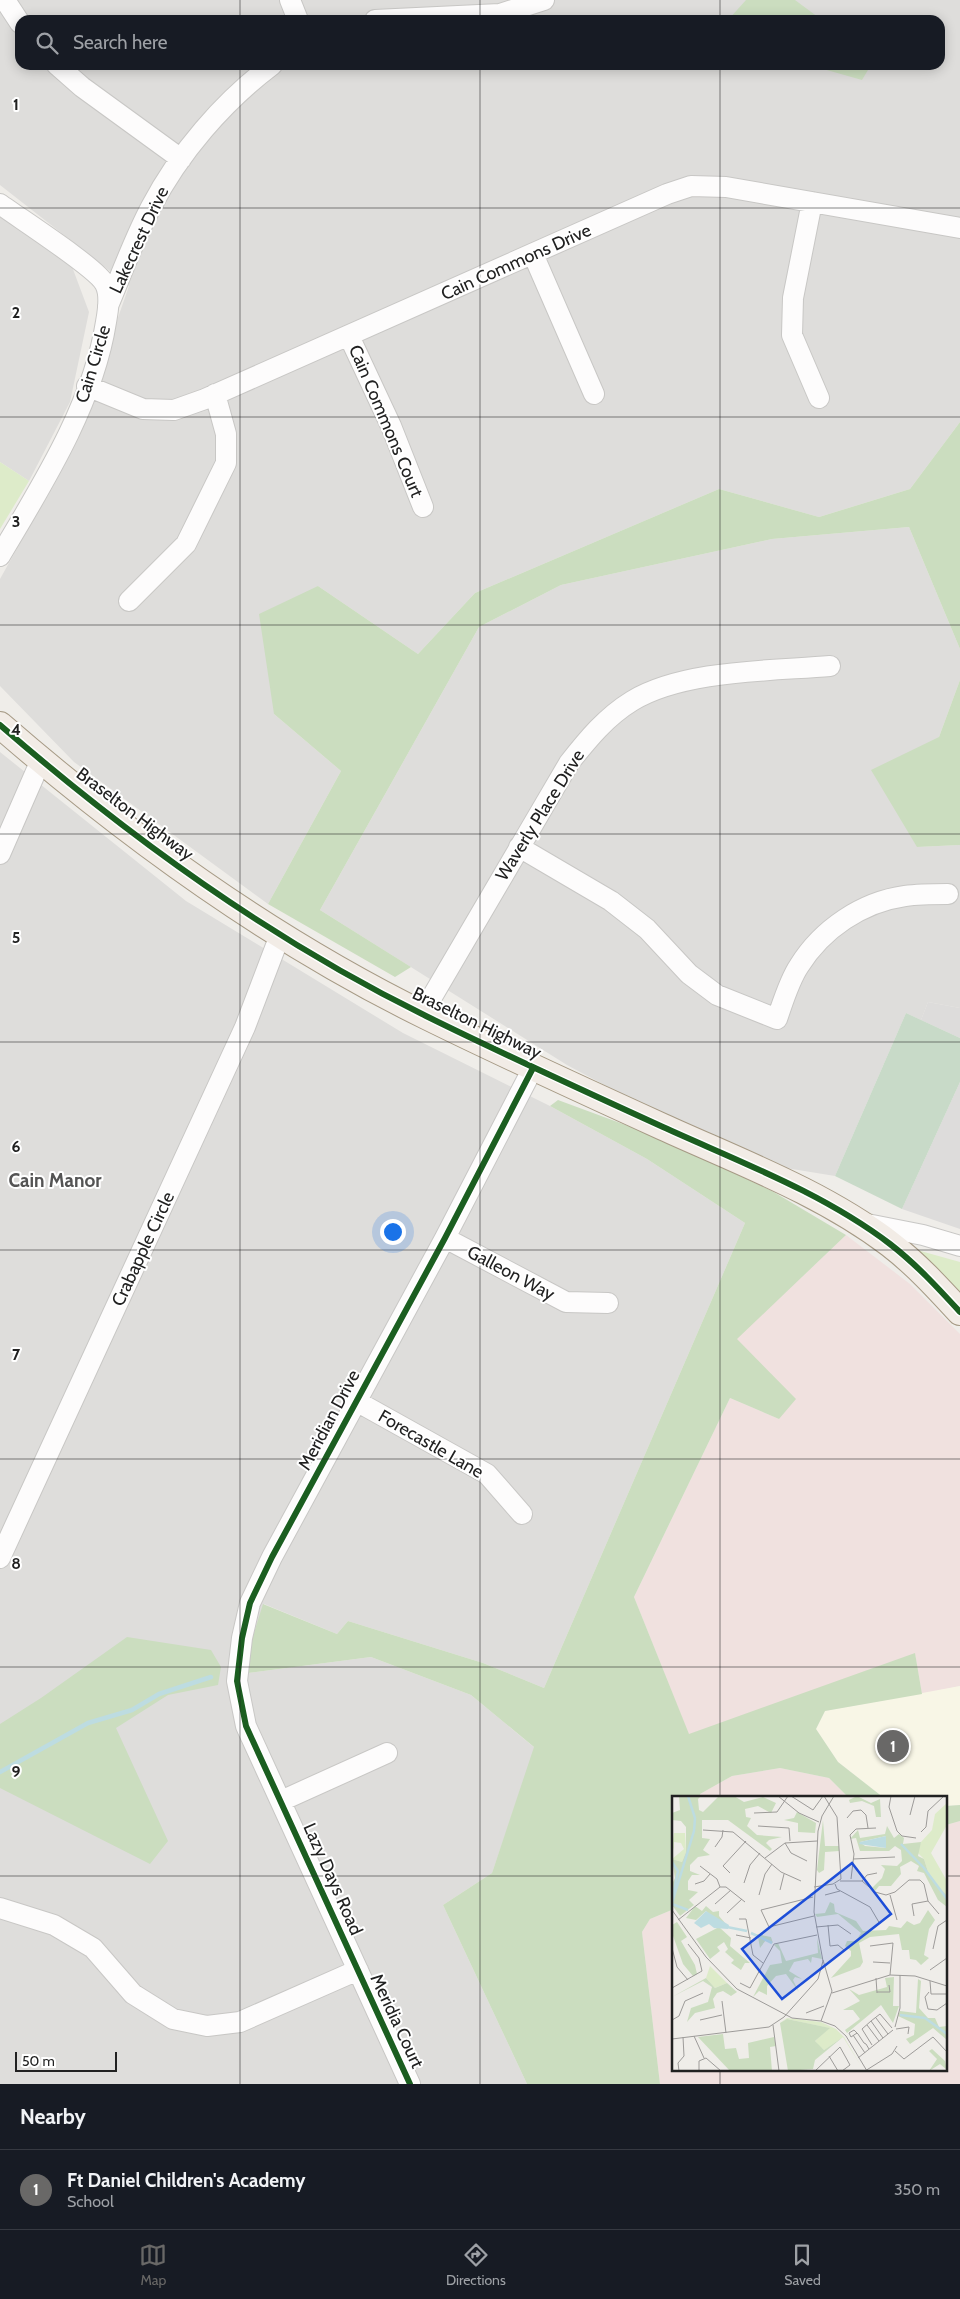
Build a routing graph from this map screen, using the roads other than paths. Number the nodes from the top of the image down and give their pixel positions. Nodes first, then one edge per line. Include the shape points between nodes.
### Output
1 (5, 0) edge
2 (290, 0) edge
3 (544, 0) edge
4 (15, 15) edge
5 (296, 15) edge
6 (489, 15) edge
7 (63, 70) edge
8 (266, 70) edge
9 (181, 159) junction
10 (812, 202) junction
11 (0, 204) edge
12 (960, 228) edge
13 (533, 254) junction
14 (108, 306) junction
15 (349, 336) junction
16 (87, 386) junction
17 (215, 394) junction
18 (594, 394) dead end
19 (819, 398) dead end
20 (422, 507) dead end
21 (0, 556) edge
22 (129, 601) dead end
23 (830, 666) dead end
24 (0, 724) edge
25 (41, 760) junction
26 (519, 847) junction
27 (0, 854) edge
28 (948, 894) dead end
29 (280, 936) junction
30 (422, 1014) junction
31 (534, 1068) junction
32 (856, 1222) junction
33 (446, 1238) junction
34 (960, 1246) edge
35 (608, 1303) dead end
36 (960, 1312) edge
37 (356, 1401) junction
38 (522, 1514) dead end
39 (0, 1558) edge
40 (387, 1753) dead end
41 (281, 1801) junction
42 (0, 1908) edge
43 (358, 1970) junction
44 (410, 2084) edge

1 - 4 street
2 - 5 street
3 - 6 street
7 - 9 street
8 - 9 street, Lakecrest Drive via 216,115
9 - 14 street, Lakecrest Drive via 151,207
10 - 12 street, Cain Commons Drive
10 - 13 street, Cain Commons Drive via 726,187 692,186
10 - 19 street via 793,298 792,335
11 - 14 street, Cain Circle via 92,270 106,285
13 - 15 street, Cain Commons Drive
13 - 18 street
14 - 16 street, Cain Circle via 103,341
15 - 17 street, Cain Commons Drive
15 - 20 street, Cain Commons Court
16 - 17 street, Cain Commons Drive via 143,408 174,410
16 - 21 street, Cain Circle via 75,422
17 - 22 street via 226,434 226,463 186,544
23 - 26 street, Waverly Place Drive via 726,675 673,684 632,701 597,728 569,763
24 - 25 main road, Braselton Highway
25 - 27 street
25 - 29 main road, Braselton Highway via 150,846
26 - 28 street via 611,901 647,928 689,974 716,995 777,1019 798,966 818,941 842,921 867,906 905,896
26 - 30 street, Waverly Place Drive
29 - 30 main road, Braselton Highway
29 - 39 street, Crabapple Circle via 245,1027
30 - 31 main road, Braselton Highway
31 - 32 main road, Braselton Highway via 791,1185
31 - 33 street, Meridian Drive
32 - 34 street
32 - 36 main road, Braselton Highway via 911,1262
33 - 35 street, Galleon Way via 566,1302
33 - 37 street, Meridian Drive
37 - 38 street, Forecastle Lane via 486,1474
37 - 41 street, Meridian Drive via 250,1603 242,1638 238,1681 246,1726
40 - 41 street
41 - 43 street, Lazy Days Road
42 - 43 street via 54,1925 93,1948 133,1994 173,2019 207,2026 240,2022
43 - 44 street, Meridia Court

